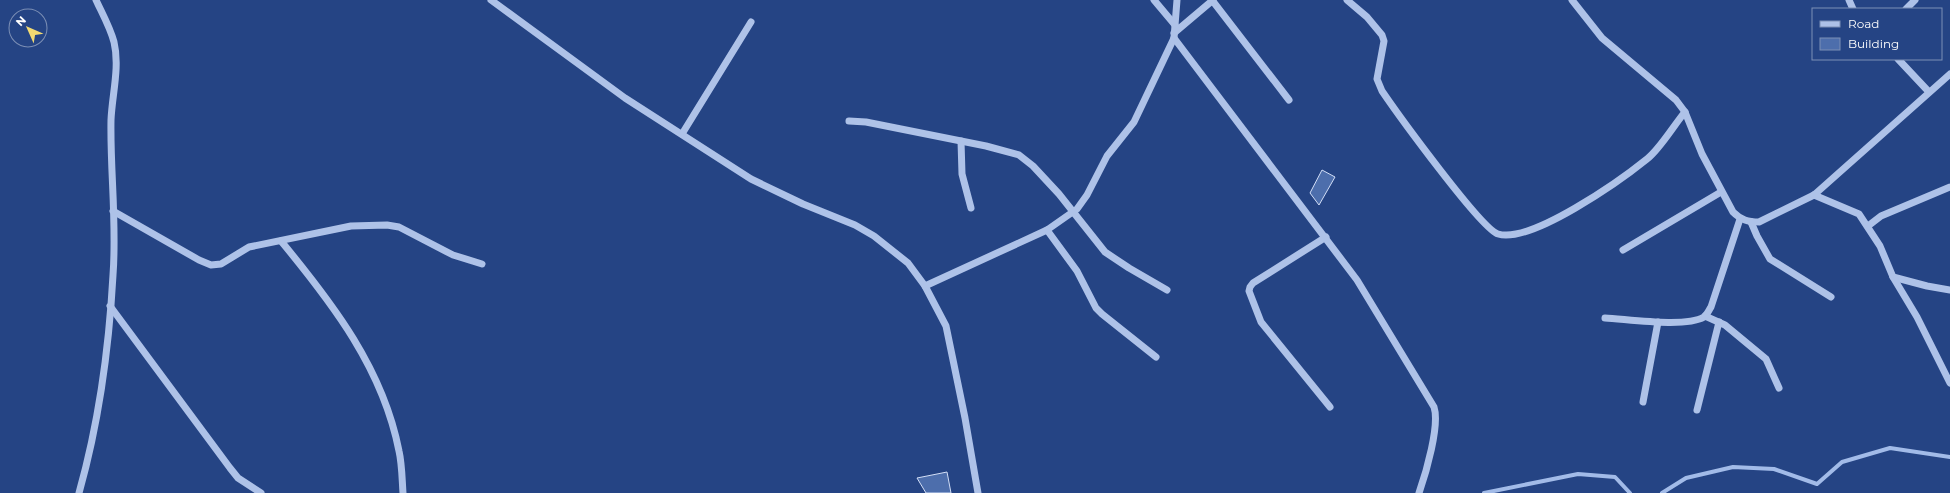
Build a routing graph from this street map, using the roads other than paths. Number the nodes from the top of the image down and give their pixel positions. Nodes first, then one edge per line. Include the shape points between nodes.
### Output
1 (96, 0) edge
2 (491, 0) edge
3 (1154, 0) edge
4 (1177, 0) edge
5 (1213, 0) edge
6 (1347, 0) edge
7 (1572, 0) edge
8 (1915, 0) edge
9 (1907, 8) edge
10 (751, 22) dead end
11 (1175, 25) junction
12 (1174, 36) junction
13 (1899, 60) edge
14 (1950, 74) edge
15 (1929, 92) junction
16 (1289, 100) dead end
17 (1685, 112) junction
18 (849, 121) dead end
19 (682, 134) junction
20 (961, 141) junction
21 (1950, 187) edge
22 (1721, 192) junction
23 (1814, 195) junction
24 (971, 208) dead end
25 (113, 211) junction
26 (1073, 213) junction
27 (1740, 219) junction
28 (1751, 222) junction
29 (1868, 226) junction
30 (1047, 230) junction
31 (1326, 238) junction
32 (281, 242) junction
33 (1623, 250) dead end
34 (482, 264) dead end
35 (1893, 276) junction
36 (925, 286) junction
37 (1167, 290) dead end
38 (1950, 290) edge
39 (1831, 297) dead end
40 (110, 306) junction
41 (1705, 316) junction
42 (1605, 318) dead end
43 (1658, 322) junction
44 (1719, 322) junction
45 (1156, 357) dead end
46 (1950, 383) edge
47 (1779, 388) dead end
48 (1644, 402) dead end
49 (1330, 407) dead end
50 (1697, 410) dead end
51 (257, 492) edge
52 (79, 493) edge
53 (403, 493) edge
54 (978, 493) edge
55 (1419, 493) edge

1 - 25 street via 114,42 111,120
2 - 19 street via 625,98
3 - 11 street
4 - 11 street
5 - 12 street
5 - 16 street
6 - 17 street via 1367,17 1382,35 1384,41 1377,78 1382,91 1462,197 1488,228 1498,234 1518,233 1549,223 1597,195 1648,158
7 - 17 street via 1616,52 1662,87
8 - 9 street
10 - 19 street
11 - 12 street
12 - 26 street via 1134,122 1107,156 1087,194
12 - 31 street via 1272,170
13 - 15 street
14 - 15 street
15 - 23 street
17 - 22 street
18 - 20 street via 866,122
19 - 36 street via 751,179 874,236 908,262
20 - 24 street via 962,174
20 - 26 street via 1019,155 1033,166
21 - 29 street via 1881,216
22 - 27 street
22 - 33 street
23 - 28 street via 1759,222
23 - 29 street via 1859,214
25 - 32 street via 211,265 221,264 250,247
25 - 40 street via 114,274
26 - 30 street
26 - 37 street via 1105,252
27 - 28 street
27 - 41 street via 1711,307
28 - 39 street via 1770,259
29 - 35 street
30 - 36 street
30 - 45 street via 1077,271 1099,311
31 - 49 street via 1253,283 1249,291 1261,322
31 - 55 street via 1357,280 1434,407 1434,428
32 - 34 street via 351,226 387,224 399,227 453,255
32 - 53 street via 340,315 371,370 385,399 394,428 400,452
35 - 38 street
35 - 46 street
36 - 54 street via 946,326
40 - 51 street via 230,468 238,478
40 - 52 street via 98,414 89,460
41 - 43 street via 1694,321
41 - 44 street
42 - 43 street
43 - 48 street
44 - 47 street via 1766,359
44 - 50 street

